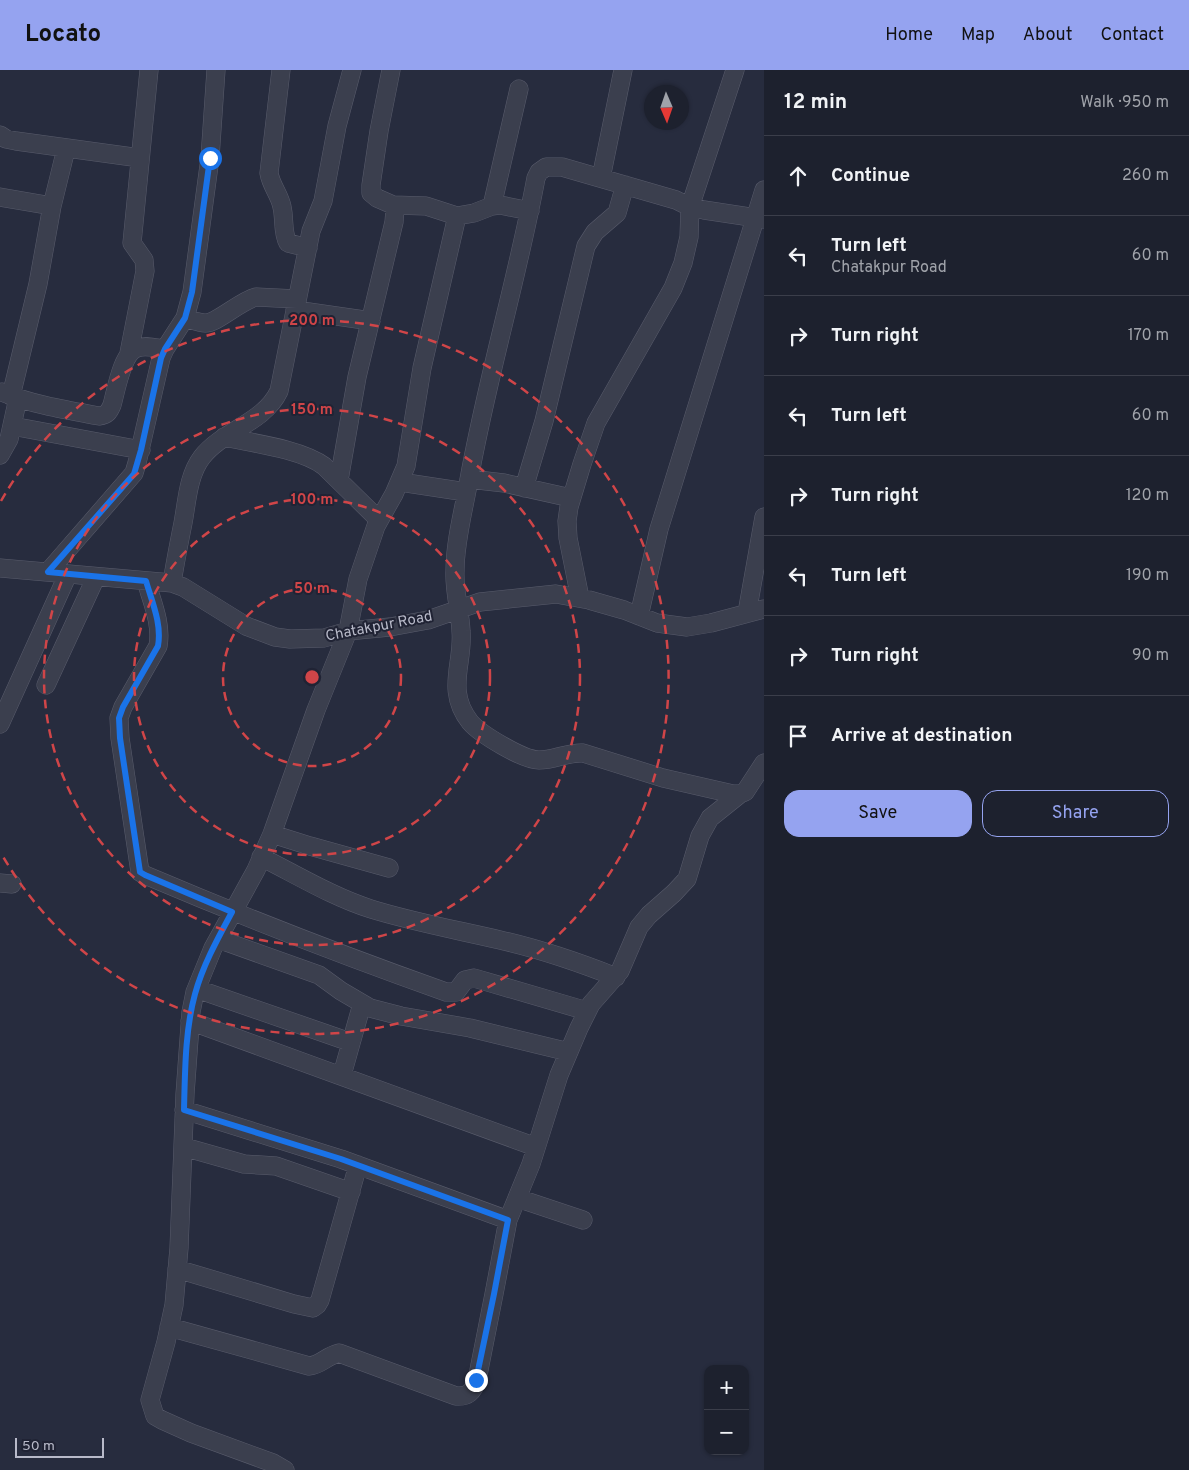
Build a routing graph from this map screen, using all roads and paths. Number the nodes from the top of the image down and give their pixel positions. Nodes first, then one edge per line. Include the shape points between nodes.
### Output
1 (149, 70) edge
2 (216, 70) edge
3 (281, 70) edge
4 (352, 70) edge
5 (392, 70) edge
6 (623, 70) edge
7 (735, 70) edge
8 (519, 89) dead end
9 (0, 135) edge
10 (66, 149) junction
11 (140, 158) junction
12 (601, 178) junction
13 (625, 185) junction
14 (764, 190) edge
15 (0, 197) edge
16 (393, 205) junction
17 (52, 206) junction
18 (492, 206) junction
19 (690, 207) junction
20 (530, 211) junction
21 (457, 216) junction
22 (760, 218) edge
23 (308, 248) junction
24 (296, 304) junction
25 (185, 318) junction
26 (371, 322) junction
27 (165, 349) junction
28 (129, 353) junction
29 (10, 395) edge
30 (12, 426) junction
31 (224, 437) junction
32 (141, 450) junction
33 (0, 455) edge
34 (339, 480) junction
35 (400, 482) junction
36 (468, 486) junction
37 (524, 488) junction
38 (571, 498) junction
39 (764, 517) edge
40 (380, 520) junction
41 (0, 568) edge
42 (48, 572) junction
43 (68, 574) junction
44 (96, 577) junction
45 (146, 581) junction
46 (172, 583) junction
47 (580, 598) junction
48 (457, 610) junction
49 (755, 611) edge
50 (639, 616) junction
51 (348, 632) junction
52 (46, 686) dead end
53 (0, 724) edge
54 (764, 762) edge
55 (740, 794) junction
56 (272, 834) junction
57 (261, 857) junction
58 (388, 868) dead end
59 (232, 912) junction
60 (218, 939) junction
61 (616, 977) junction
62 (197, 989) junction
63 (362, 1004) junction
64 (587, 1010) junction
65 (190, 1021) junction
66 (350, 1042) junction
67 (569, 1052) junction
68 (342, 1075) junction
69 (184, 1110) junction
70 (184, 1147) junction
71 (536, 1147) junction
72 (358, 1165) junction
73 (351, 1192) junction
74 (517, 1198) junction
75 (508, 1220) junction
76 (583, 1220) dead end
77 (177, 1269) junction
78 (169, 1327) junction
79 (285, 1470) edge

1 - 11 street
2 - 25 street via 210,158 192,292
3 - 23 street via 269,173 282,207 288,243
4 - 23 street via 336,126 323,201
5 - 16 street via 370,185 371,193
6 - 12 street
7 - 19 street
8 - 18 street
9 - 10 street via 16,141
10 - 11 street
10 - 17 street
11 - 28 street via 132,243 144,260 145,271
12 - 13 street
12 - 20 street via 546,166 536,178
13 - 19 street
13 - 37 street via 616,213 595,232 586,246 544,421
14 - 22 street
15 - 17 street
16 - 21 street via 426,206
16 - 26 street via 394,222
17 - 29 street via 38,284
18 - 20 street
18 - 21 street
19 - 22 street
19 - 38 street via 690,237 683,263 596,423
20 - 36 street via 478,428
21 - 35 street via 422,368 406,466
22 - 50 street via 659,530
23 - 24 street
24 - 25 street via 256,297 207,324
24 - 26 street
24 - 31 street via 275,398 257,416
25 - 27 street
26 - 34 street via 357,377
27 - 28 street via 144,347
27 - 32 street
28 - 29 street via 106,415 45,406
29 - 30 street
30 - 32 street
30 - 33 street
31 - 34 street via 316,460
31 - 46 street via 202,457 195,469
32 - 42 street via 134,474
34 - 40 street
35 - 36 street
35 - 40 street
36 - 37 street via 504,483
36 - 48 street via 454,568
37 - 38 street
38 - 47 street via 568,538
39 - 49 street
40 - 51 street via 358,579
41 - 42 street, Chatakpur Road
42 - 43 street, Chatakpur Road
43 - 44 street, Chatakpur Road
43 - 53 street
44 - 45 street, Chatakpur Road
44 - 52 street
45 - 46 street, Chatakpur Road
45 - 59 street via 160,636 158,646 119,718 140,872
46 - 51 street, Chatakpur Road via 246,626 274,637 305,640
47 - 48 street, Chatakpur Road via 556,594 480,602
47 - 50 street, Chatakpur Road
48 - 51 street, Chatakpur Road via 428,620
48 - 55 street via 461,631 456,676 458,695 471,723 491,738 525,758 550,759 583,753 664,778
49 - 50 street, Chatakpur Road via 687,627 657,623
51 - 56 street
54 - 55 street via 749,788
55 - 61 street via 710,818 700,836 687,879 639,927
56 - 57 street
56 - 58 street
57 - 59 street
57 - 61 street via 369,908 576,961
59 - 60 street
59 - 64 street via 446,992 456,992 464,980 474,978
60 - 62 street
60 - 63 street via 319,975
61 - 64 street
62 - 65 street
62 - 66 street
63 - 66 street
63 - 67 street via 401,1016 470,1028
64 - 67 street
65 - 68 street
65 - 69 street
66 - 68 street
67 - 71 street
68 - 71 street
69 - 70 street
69 - 72 street
70 - 73 street via 244,1164 276,1166
70 - 77 street
71 - 74 street
72 - 73 street
72 - 75 street
73 - 77 street via 320,1300 313,1308
74 - 75 street
74 - 76 street
75 - 78 street via 476,1380 469,1394 456,1396 339,1354 309,1366
77 - 78 street
78 - 79 street via 151,1395 155,1416

